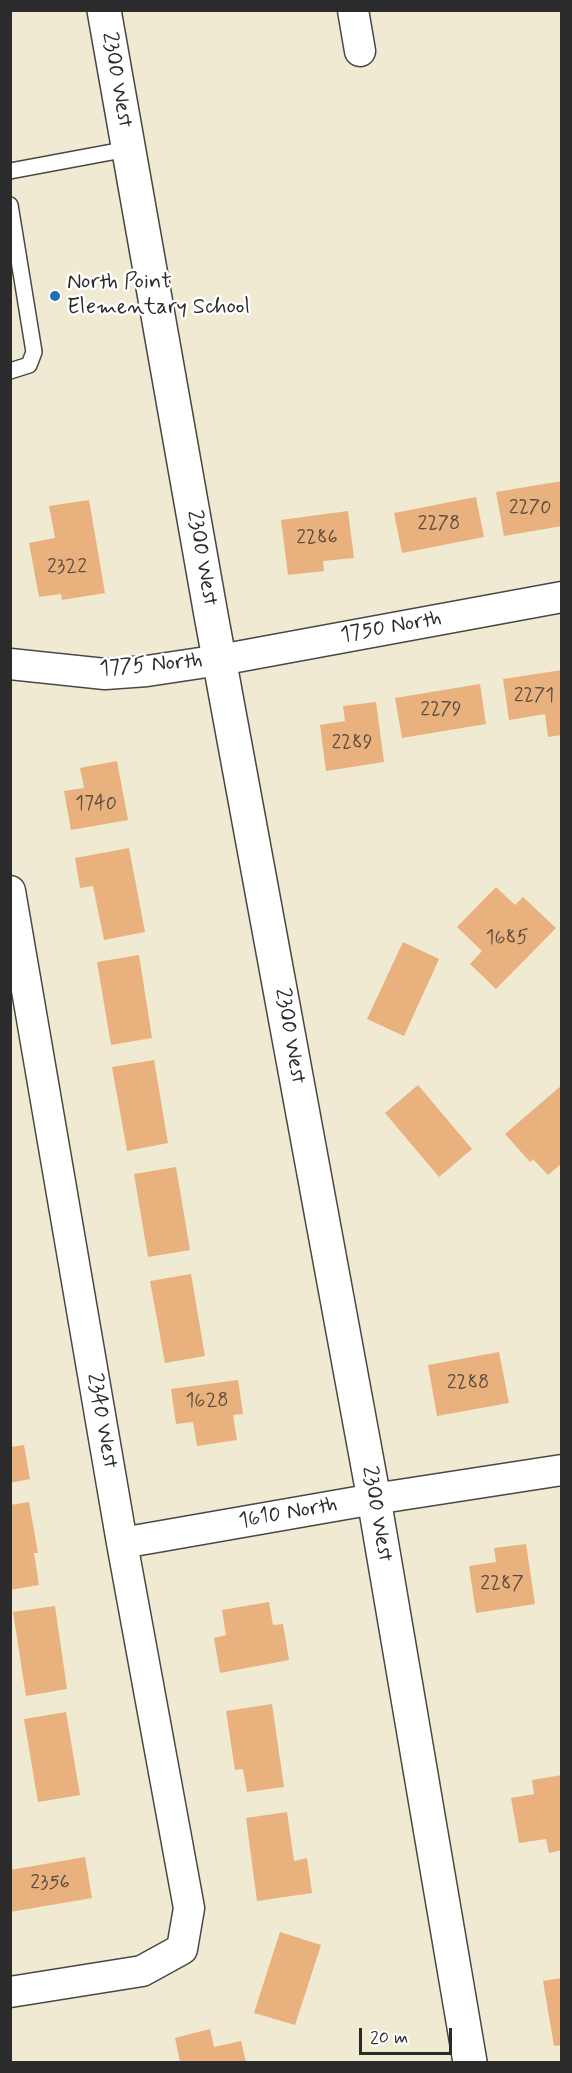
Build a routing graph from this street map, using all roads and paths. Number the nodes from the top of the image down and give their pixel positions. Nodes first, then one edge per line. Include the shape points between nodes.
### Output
1 (104, 10) edge
2 (353, 10) edge
3 (360, 51) dead end
4 (128, 149) junction
5 (10, 171) edge
6 (10, 205) edge
7 (10, 371) edge
8 (561, 597) edge
9 (220, 660) junction
10 (10, 664) edge
11 (10, 891) edge
12 (561, 1470) edge
13 (374, 1498) junction
14 (122, 1543) junction
15 (10, 1992) edge
16 (470, 2062) edge

1 - 4 main road, 2300 West
2 - 3 street
4 - 5 lane
4 - 9 main road, 2300 West
6 - 7 lane via 34,352 29,365
8 - 9 street, 1750 North
9 - 10 street, 1775 North via 105,674
9 - 13 main road, 2300 West
11 - 14 street, 2340 West
12 - 13 street, 1610 North
13 - 14 street, 1610 North
13 - 16 main road, 2300 West
14 - 15 street, 2340 West via 189,1908 182,1949 142,1971

